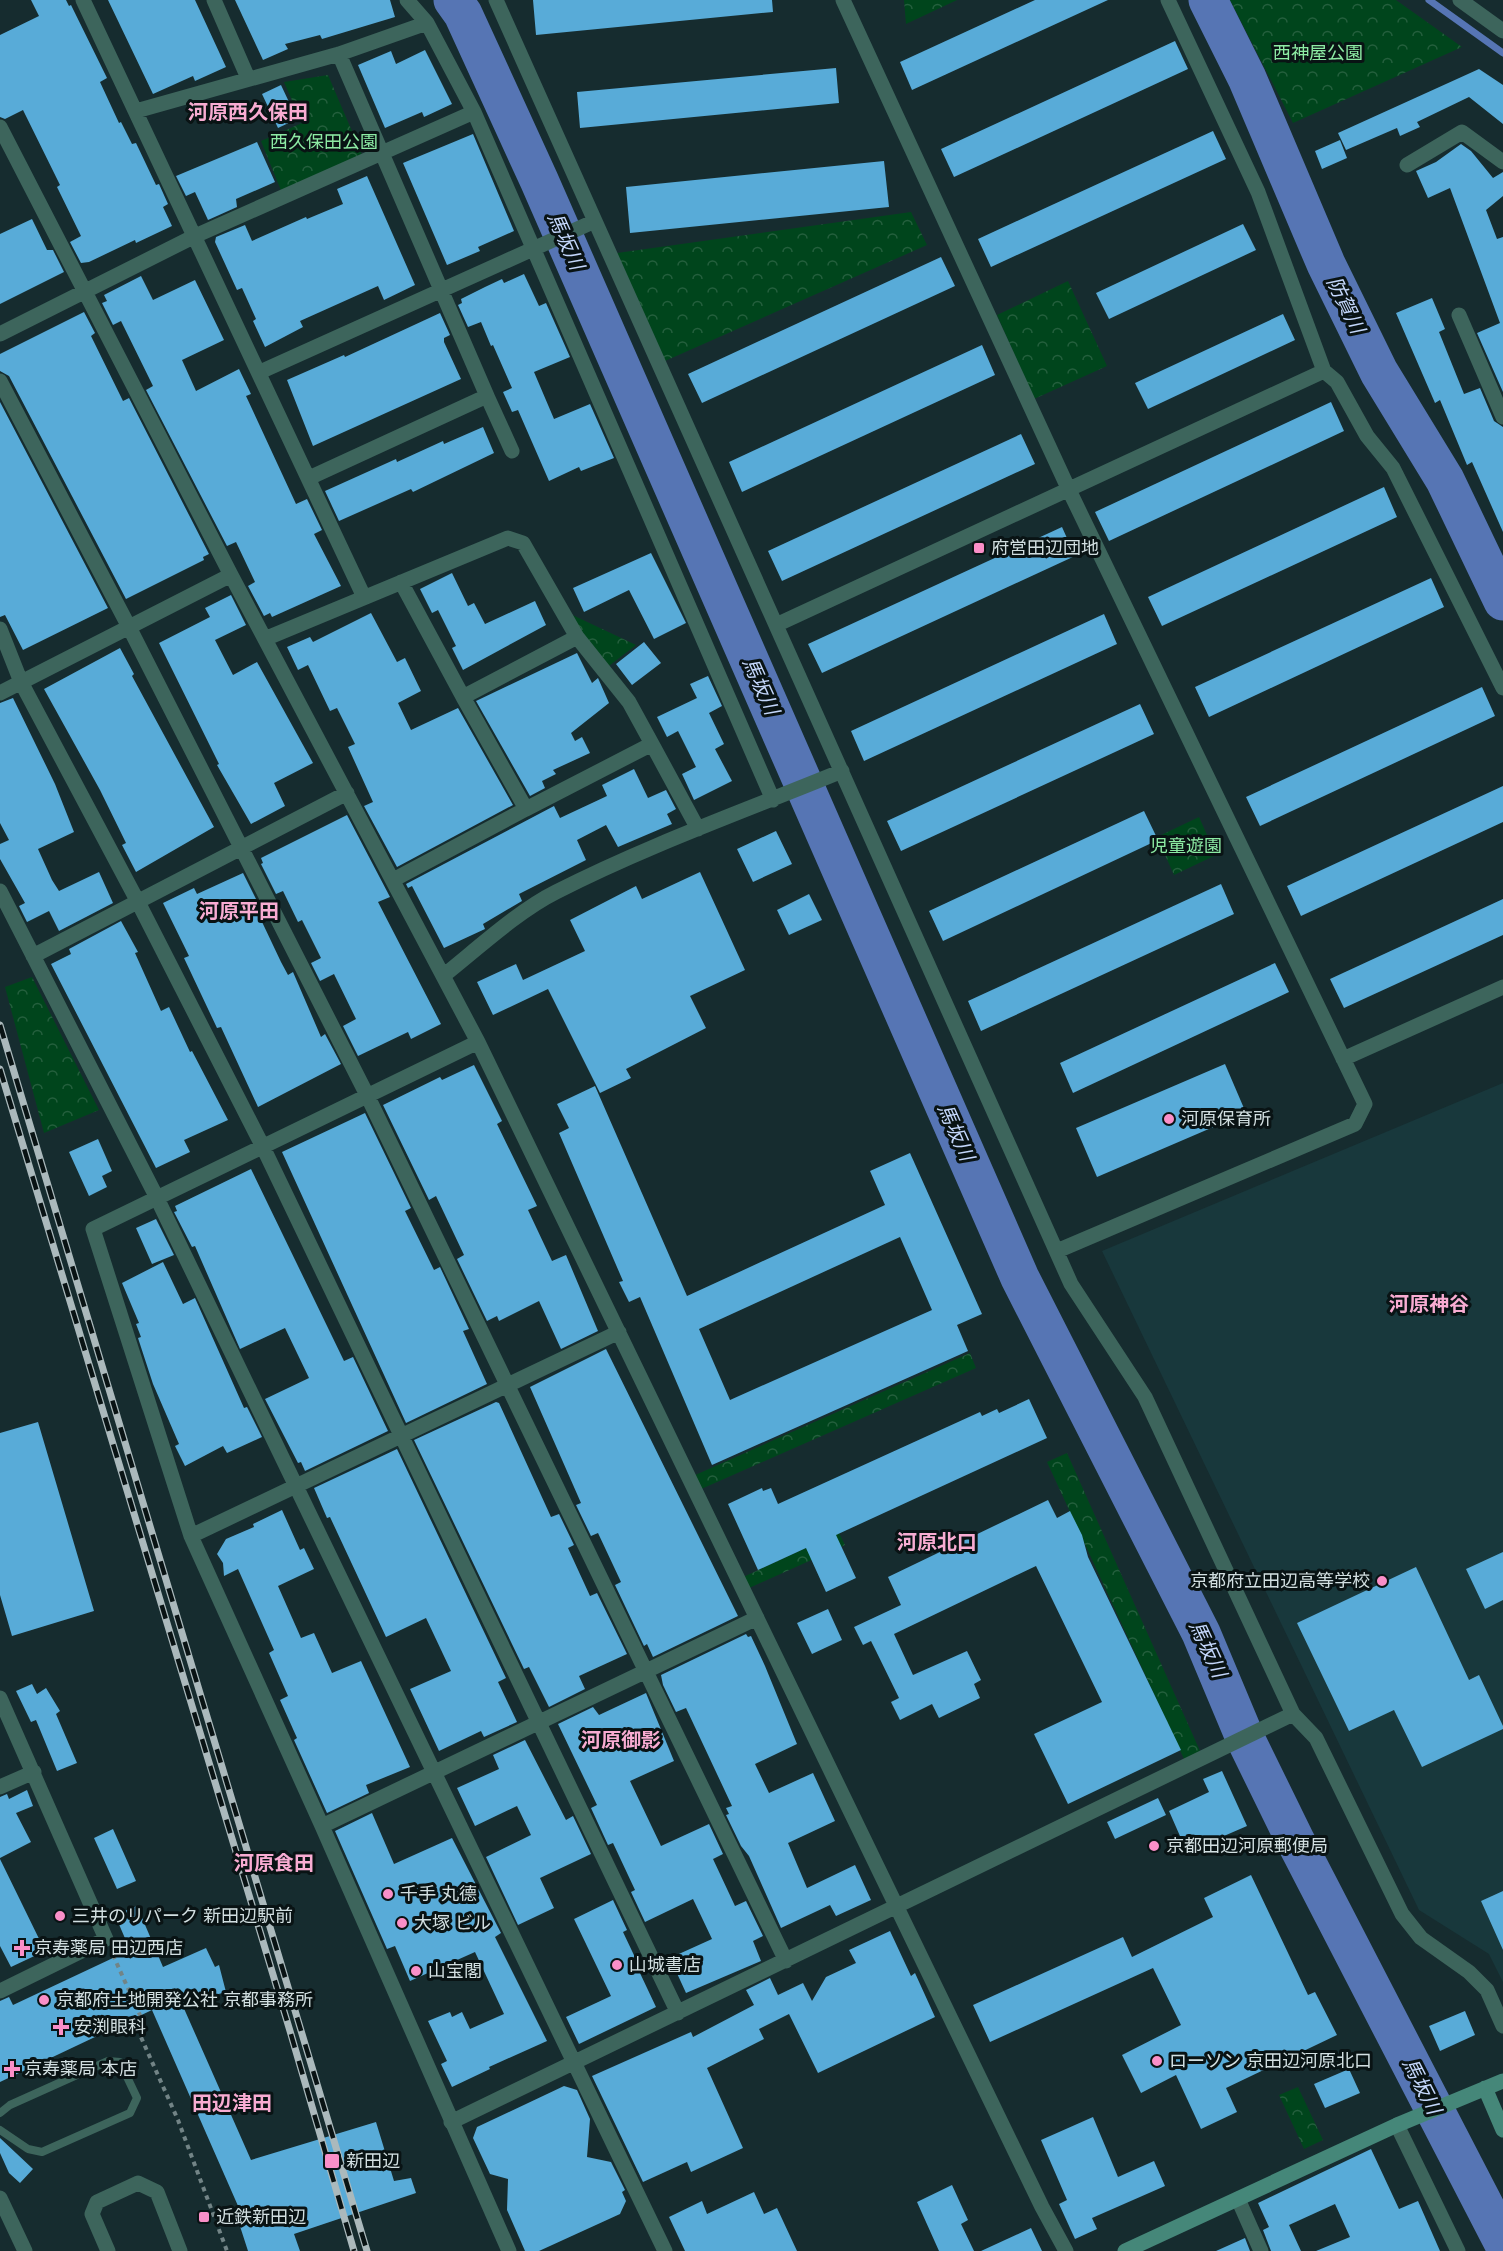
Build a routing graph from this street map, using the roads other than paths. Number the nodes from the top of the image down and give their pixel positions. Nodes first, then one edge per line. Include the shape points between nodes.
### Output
1 (84, 0) edge
2 (214, 0) edge
3 (407, 0) edge
4 (496, 0) edge
5 (843, 0) edge
6 (1168, 0) edge
7 (1460, 0) edge
8 (427, 23) junction
9 (1503, 31) edge
10 (339, 54) junction
11 (248, 78) junction
12 (136, 111) junction
13 (474, 112) junction
14 (0, 127) edge
15 (382, 152) junction
16 (1503, 162) edge
17 (1407, 165) dead end
18 (595, 221) junction
19 (195, 236) junction
20 (534, 249) junction
21 (84, 290) junction
22 (441, 290) junction
23 (1459, 315) dead end
24 (0, 334) edge
25 (1324, 371) junction
26 (260, 372) junction
27 (0, 381) edge
28 (487, 396) junction
29 (1503, 417) edge
30 (512, 451) dead end
31 (309, 478) junction
32 (1069, 490) junction
33 (231, 575) junction
34 (401, 582) junction
35 (364, 597) junction
36 (776, 625) junction
37 (129, 627) junction
38 (0, 629) edge
39 (577, 637) junction
40 (267, 638) junction
41 (21, 682) junction
42 (1503, 688) edge
43 (0, 693) edge
44 (463, 697) junction
45 (652, 744) junction
46 (837, 773) junction
47 (347, 793) junction
48 (773, 800) junction
49 (526, 809) junction
50 (698, 829) junction
51 (241, 848) junction
52 (393, 880) junction
53 (0, 891) edge
54 (138, 902) junction
55 (33, 956) junction
56 (443, 976) junction
57 (1503, 987) edge
58 (478, 1042) junction
59 (1344, 1059) junction
60 (367, 1095) junction
61 (262, 1145) junction
62 (156, 1196) junction
63 (1057, 1251) junction
64 (619, 1332) junction
65 (507, 1385) junction
66 (401, 1436) junction
67 (296, 1485) junction
68 (191, 1536) junction
69 (758, 1618) junction
70 (646, 1672) junction
71 (0, 1698) edge
72 (1293, 1713) junction
73 (539, 1723) junction
74 (34, 1772) junction
75 (435, 1773) junction
76 (0, 1787) edge
77 (322, 1826) junction
78 (898, 1907) junction
79 (786, 1961) junction
80 (2, 1986) edge
81 (678, 2013) junction
82 (1503, 2026) edge
83 (573, 2063) junction
84 (1503, 2082) edge
85 (1485, 2088) junction
86 (0, 2113) edge
87 (451, 2122) junction
88 (1400, 2124) junction
89 (0, 2130) edge
90 (1503, 2130) edge
91 (0, 2198) edge
92 (1238, 2199) junction
93 (25, 2251) edge
94 (108, 2251) edge
95 (180, 2251) edge
96 (508, 2251) edge
97 (665, 2251) edge
98 (1066, 2251) edge
99 (1125, 2251) edge
100 (1261, 2251) edge
101 (1458, 2251) edge

1 - 12 street
2 - 11 street
3 - 8 street
4 - 18 street
5 - 32 street
6 - 25 street via 1258,192
7 - 9 street
8 - 10 street
8 - 13 street
10 - 11 street
10 - 15 street
11 - 12 street
12 - 19 street
13 - 15 street
13 - 20 street
14 - 21 street
15 - 19 street
15 - 22 street
16 - 17 street via 1462,132
18 - 20 street
18 - 36 street
19 - 21 street
19 - 26 street
20 - 22 street
20 - 48 street
21 - 24 street
21 - 33 street
22 - 26 street
22 - 28 street
23 - 29 street
25 - 32 street
25 - 42 street via 1336,382 1367,436 1393,468
26 - 31 street
27 - 37 street
28 - 30 street
28 - 31 street
31 - 35 street
32 - 36 street
32 - 59 street
33 - 37 street
33 - 40 street
34 - 35 street
34 - 39 street via 508,538 523,543
34 - 44 street
35 - 40 street
36 - 46 street
37 - 41 street
37 - 51 street
38 - 41 street
39 - 44 street
39 - 45 street via 629,702
40 - 47 street
41 - 43 street
41 - 54 street
44 - 49 street
45 - 49 street
45 - 50 street
46 - 48 street
46 - 63 street
47 - 51 street
47 - 52 street
48 - 50 street
49 - 52 street
50 - 56 street via 555,892
51 - 54 street
51 - 60 street
52 - 56 street
53 - 55 street
54 - 55 street
54 - 61 street
55 - 62 street
56 - 58 street
57 - 59 street
58 - 60 street
58 - 64 street
59 - 63 street via 1365,1104 1355,1124
60 - 61 street
60 - 65 street
61 - 62 street
61 - 66 street
62 - 67 street
62 - 68 street via 93,1229
63 - 72 street via 1071,1284 1145,1397
64 - 65 street
64 - 69 street
65 - 66 street
65 - 70 street
66 - 67 street
66 - 73 street
67 - 68 street
67 - 75 street
68 - 77 street
69 - 70 street
69 - 78 street
70 - 73 street
70 - 79 street
71 - 74 street
72 - 78 street
72 - 82 street via 1316,1738 1402,1914 1421,1938 1469,1971 1487,1990
73 - 75 street
73 - 81 street
74 - 76 street
74 - 80 street via 106,1939
75 - 77 street
75 - 83 street
77 - 87 street
78 - 79 street
78 - 98 street
79 - 81 street
81 - 83 street
83 - 87 street
83 - 97 street
84 - 85 street
85 - 88 street
85 - 90 street
86 - 89 lane via 108,2061 120,2062 137,2098 130,2113 42,2152
87 - 96 street
88 - 92 street
88 - 101 street
91 - 93 street
92 - 99 street
92 - 100 street
94 - 95 street via 92,2214 97,2202 138,2183 157,2192

